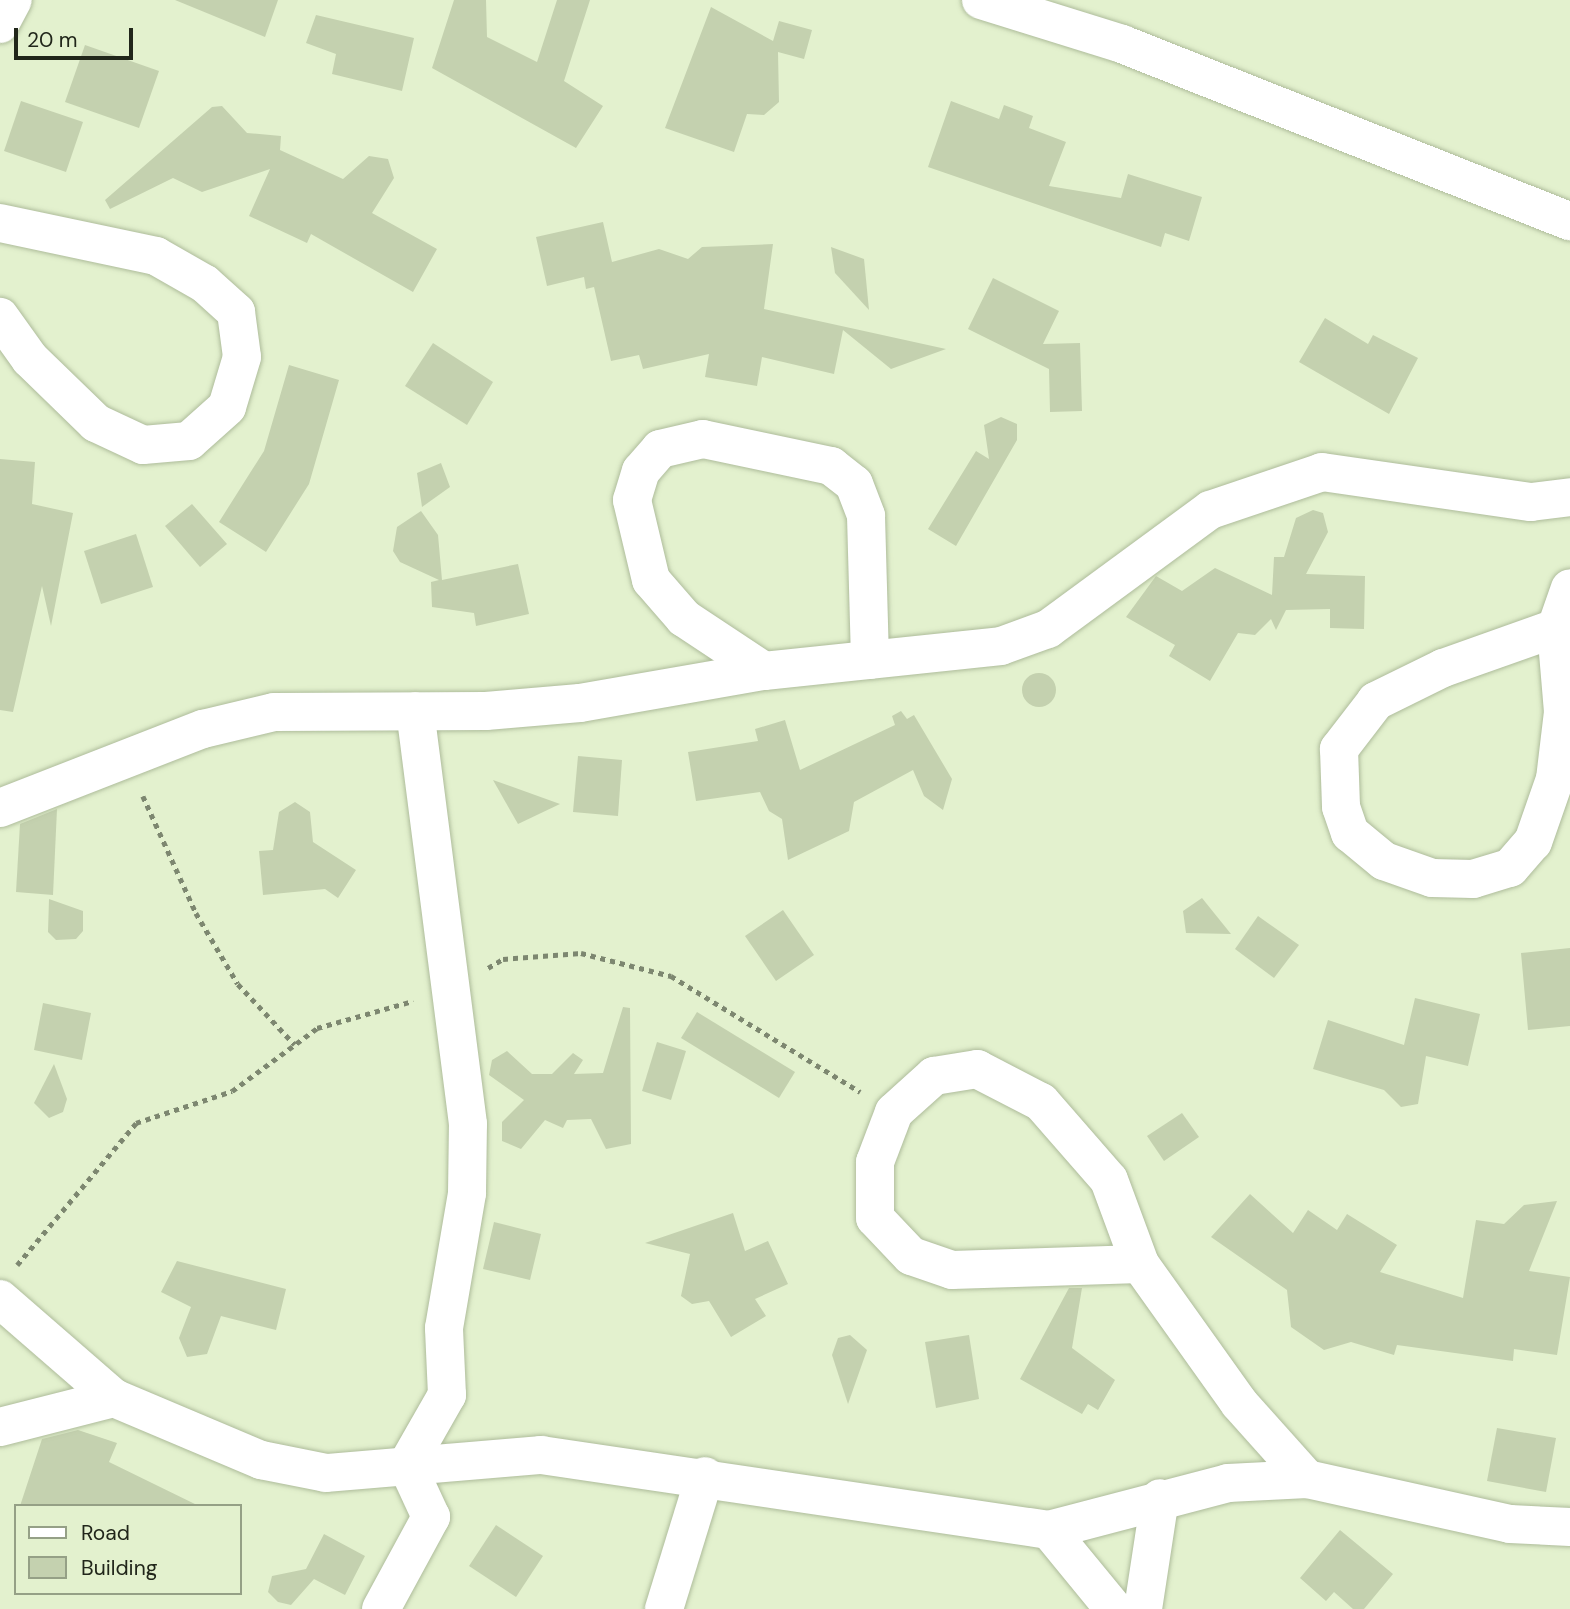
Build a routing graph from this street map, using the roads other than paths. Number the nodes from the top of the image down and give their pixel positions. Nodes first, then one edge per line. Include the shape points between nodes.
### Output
1 (13, 0) edge
2 (981, 0) edge
3 (0, 24) edge
4 (1570, 221) edge
5 (0, 223) edge
6 (0, 317) edge
7 (1570, 497) edge
8 (1570, 588) edge
9 (1556, 628) junction
10 (870, 660) junction
11 (764, 671) junction
12 (415, 711) junction
13 (0, 808) edge
14 (1140, 1264) junction
15 (0, 1299) edge
16 (114, 1398) junction
17 (0, 1427) edge
18 (407, 1465) junction
19 (705, 1476) junction
20 (1307, 1479) junction
21 (1160, 1497) junction
22 (1570, 1527) edge
23 (1049, 1530) junction
24 (381, 1609) edge
25 (664, 1609) edge
26 (1114, 1609) edge
27 (1143, 1609) edge

1 - 3 street
2 - 4 street via 1122,44
5 - 6 street via 156,256 205,284 236,312 242,357 227,407 189,441 143,445 96,423 30,359
7 - 10 street via 1531,502 1348,474 1285,481 1210,510 1164,537 1048,629 1001,646
8 - 9 street
9 - 9 street via 1563,712 1555,779 1533,842 1510,868 1473,880 1432,878 1384,862 1350,833 1341,807 1339,750 1376,701 1443,668
10 - 11 street
10 - 11 street via 866,516 854,484 831,467 703,439 660,450 642,471 632,500 651,580 684,618
11 - 12 street via 580,703
12 - 13 street via 274,712 203,729 128,763
12 - 18 street via 468,1124 467,1193 444,1328 447,1395
14 - 14 street via 1109,1181 1041,1102 977,1069 934,1076 894,1112 875,1162 875,1218 911,1256 951,1270
14 - 20 street via 1239,1404
15 - 16 street
16 - 17 street
16 - 18 street via 261,1460 326,1473
18 - 19 street via 541,1455
18 - 24 street via 431,1517
19 - 23 street
19 - 25 street
20 - 21 street via 1228,1483
20 - 22 street via 1510,1524
21 - 23 street
21 - 27 street
23 - 26 street

